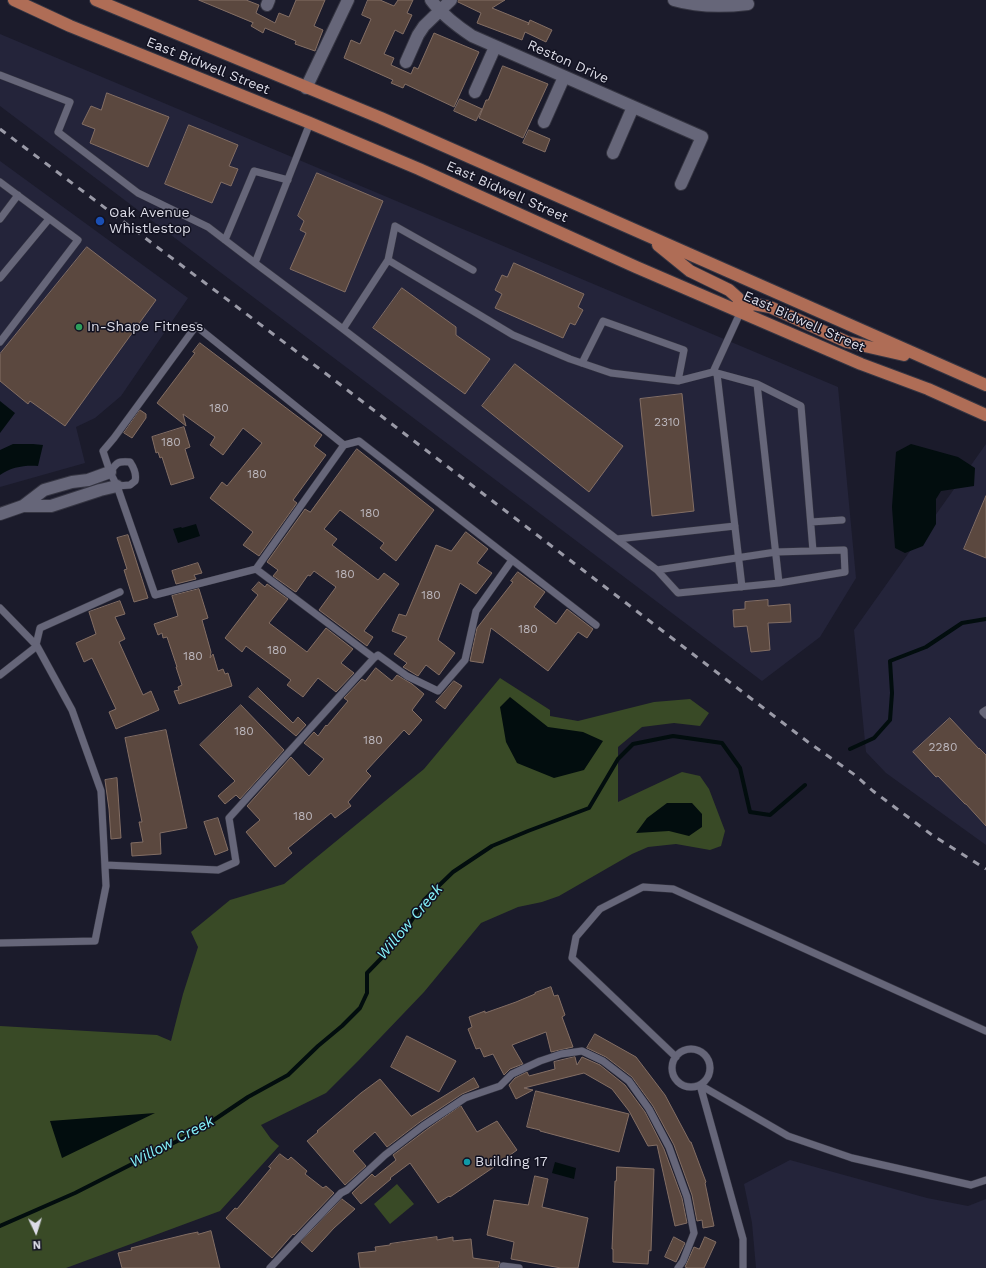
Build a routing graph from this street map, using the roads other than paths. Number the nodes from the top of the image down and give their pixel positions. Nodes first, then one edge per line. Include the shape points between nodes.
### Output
1 (14, 0) edge
2 (96, 0) edge
3 (348, 0) edge
4 (431, 0) edge
5 (451, 0) edge
6 (674, 0) edge
7 (748, 4) dead end
8 (440, 11) junction
9 (495, 47) junction
10 (406, 62) dead end
11 (0, 75) edge
12 (564, 77) junction
13 (306, 88) junction
14 (475, 92) dead end
15 (633, 107) junction
16 (544, 122) dead end
17 (310, 124) junction
18 (613, 153) dead end
19 (288, 180) junction
20 (0, 182) edge
21 (681, 184) dead end
22 (18, 195) junction
23 (50, 218) junction
24 (0, 219) edge
25 (644, 235) junction
26 (225, 240) junction
27 (388, 260) junction
28 (255, 263) junction
29 (473, 270) dead end
30 (0, 278) edge
31 (741, 311) junction
32 (343, 329) junction
33 (0, 341) edge
34 (932, 361) junction
35 (582, 363) junction
36 (715, 373) junction
37 (678, 381) junction
38 (757, 384) junction
39 (986, 385) edge
40 (986, 415) edge
41 (344, 444) junction
42 (110, 472) junction
43 (117, 486) junction
44 (23, 506) junction
45 (0, 514) edge
46 (842, 520) dead end
47 (810, 522) junction
48 (735, 526) junction
49 (617, 539) junction
50 (813, 551) junction
51 (776, 552) junction
52 (738, 558) junction
53 (512, 560) junction
54 (256, 569) junction
55 (657, 570) junction
56 (779, 582) junction
57 (742, 586) junction
58 (120, 592) dead end
59 (0, 608) edge
60 (596, 625) dead end
61 (36, 645) junction
62 (374, 658) junction
63 (0, 675) edge
64 (986, 710) edge
65 (986, 715) edge
66 (104, 865) junction
67 (0, 943) edge
68 (986, 1031) edge
69 (676, 1057) junction
70 (700, 1085) junction
71 (986, 1180) edge
72 (270, 1268) edge
73 (503, 1268) edge
74 (519, 1268) edge
75 (678, 1268) edge
76 (743, 1268) edge

1 - 17 main road, East Bidwell Street via 70,26
2 - 13 main road, East Bidwell Street
3 - 13 street
4 - 8 street, Reston Drive
5 - 8 street
6 - 7 street via 706,6
8 - 9 street, Reston Drive via 461,29
8 - 10 street via 424,26
9 - 12 street, Reston Drive
9 - 14 street
11 - 26 lane via 70,102 58,132 138,193 208,227
12 - 15 street, Reston Drive
12 - 16 street
13 - 25 main road, East Bidwell Street via 380,118
15 - 18 street
15 - 21 street, Reston Drive via 702,138
17 - 19 lane
17 - 31 main road, East Bidwell Street
19 - 26 lane via 254,171
19 - 28 lane
20 - 22 lane
22 - 23 lane
22 - 24 lane
23 - 30 lane
23 - 33 lane via 78,240
25 - 31 main road via 690,271 729,290 738,298
25 - 34 main road, East Bidwell Street
26 - 28 lane
27 - 29 lane via 395,226
27 - 32 lane
27 - 35 lane via 513,335
28 - 32 lane
31 - 34 main road via 753,304 770,306 847,342
31 - 36 lane
31 - 40 main road, East Bidwell Street
32 - 49 lane
34 - 39 main road, East Bidwell Street
35 - 37 lane via 611,373
35 - 37 lane via 603,321 684,350
36 - 37 lane
36 - 38 lane
36 - 48 lane
38 - 47 lane via 801,406
38 - 51 lane
41 - 42 lane via 196,326 103,451
41 - 53 lane via 359,441
41 - 54 lane
42 - 43 lane
42 - 43 lane via 116,463 122,461 130,462 134,468 135,481 130,485
42 - 44 street via 44,490
43 - 44 street via 51,506
43 - 54 lane via 155,595
44 - 45 street
46 - 47 lane
47 - 50 lane
48 - 49 lane
48 - 52 lane
49 - 55 lane
50 - 51 lane
50 - 56 lane via 844,550 845,572
51 - 52 lane
51 - 56 lane
52 - 55 lane
52 - 57 lane
53 - 60 lane
53 - 62 lane via 476,612 465,660 438,691 407,676 378,655
54 - 62 lane
55 - 57 lane via 678,593
56 - 57 lane
58 - 61 lane via 40,628
59 - 61 lane
61 - 63 lane
61 - 66 lane via 72,710 101,791
62 - 66 lane via 229,818 236,862 218,870
64 - 65 lane via 983,712
66 - 67 lane via 106,886 95,941
68 - 69 lane via 673,889 643,887 600,909 576,937 572,958
69 - 70 lane via 672,1069 677,1080 687,1087
69 - 70 lane via 691,1049 706,1056 710,1072
70 - 71 lane via 788,1136 852,1158 971,1185
70 - 76 lane via 743,1239
72 - 75 lane via 341,1193 423,1126 465,1098 500,1086 512,1074 561,1054 582,1051 603,1061 629,1081 649,1109 669,1146 687,1197 694,1233
73 - 74 lane

